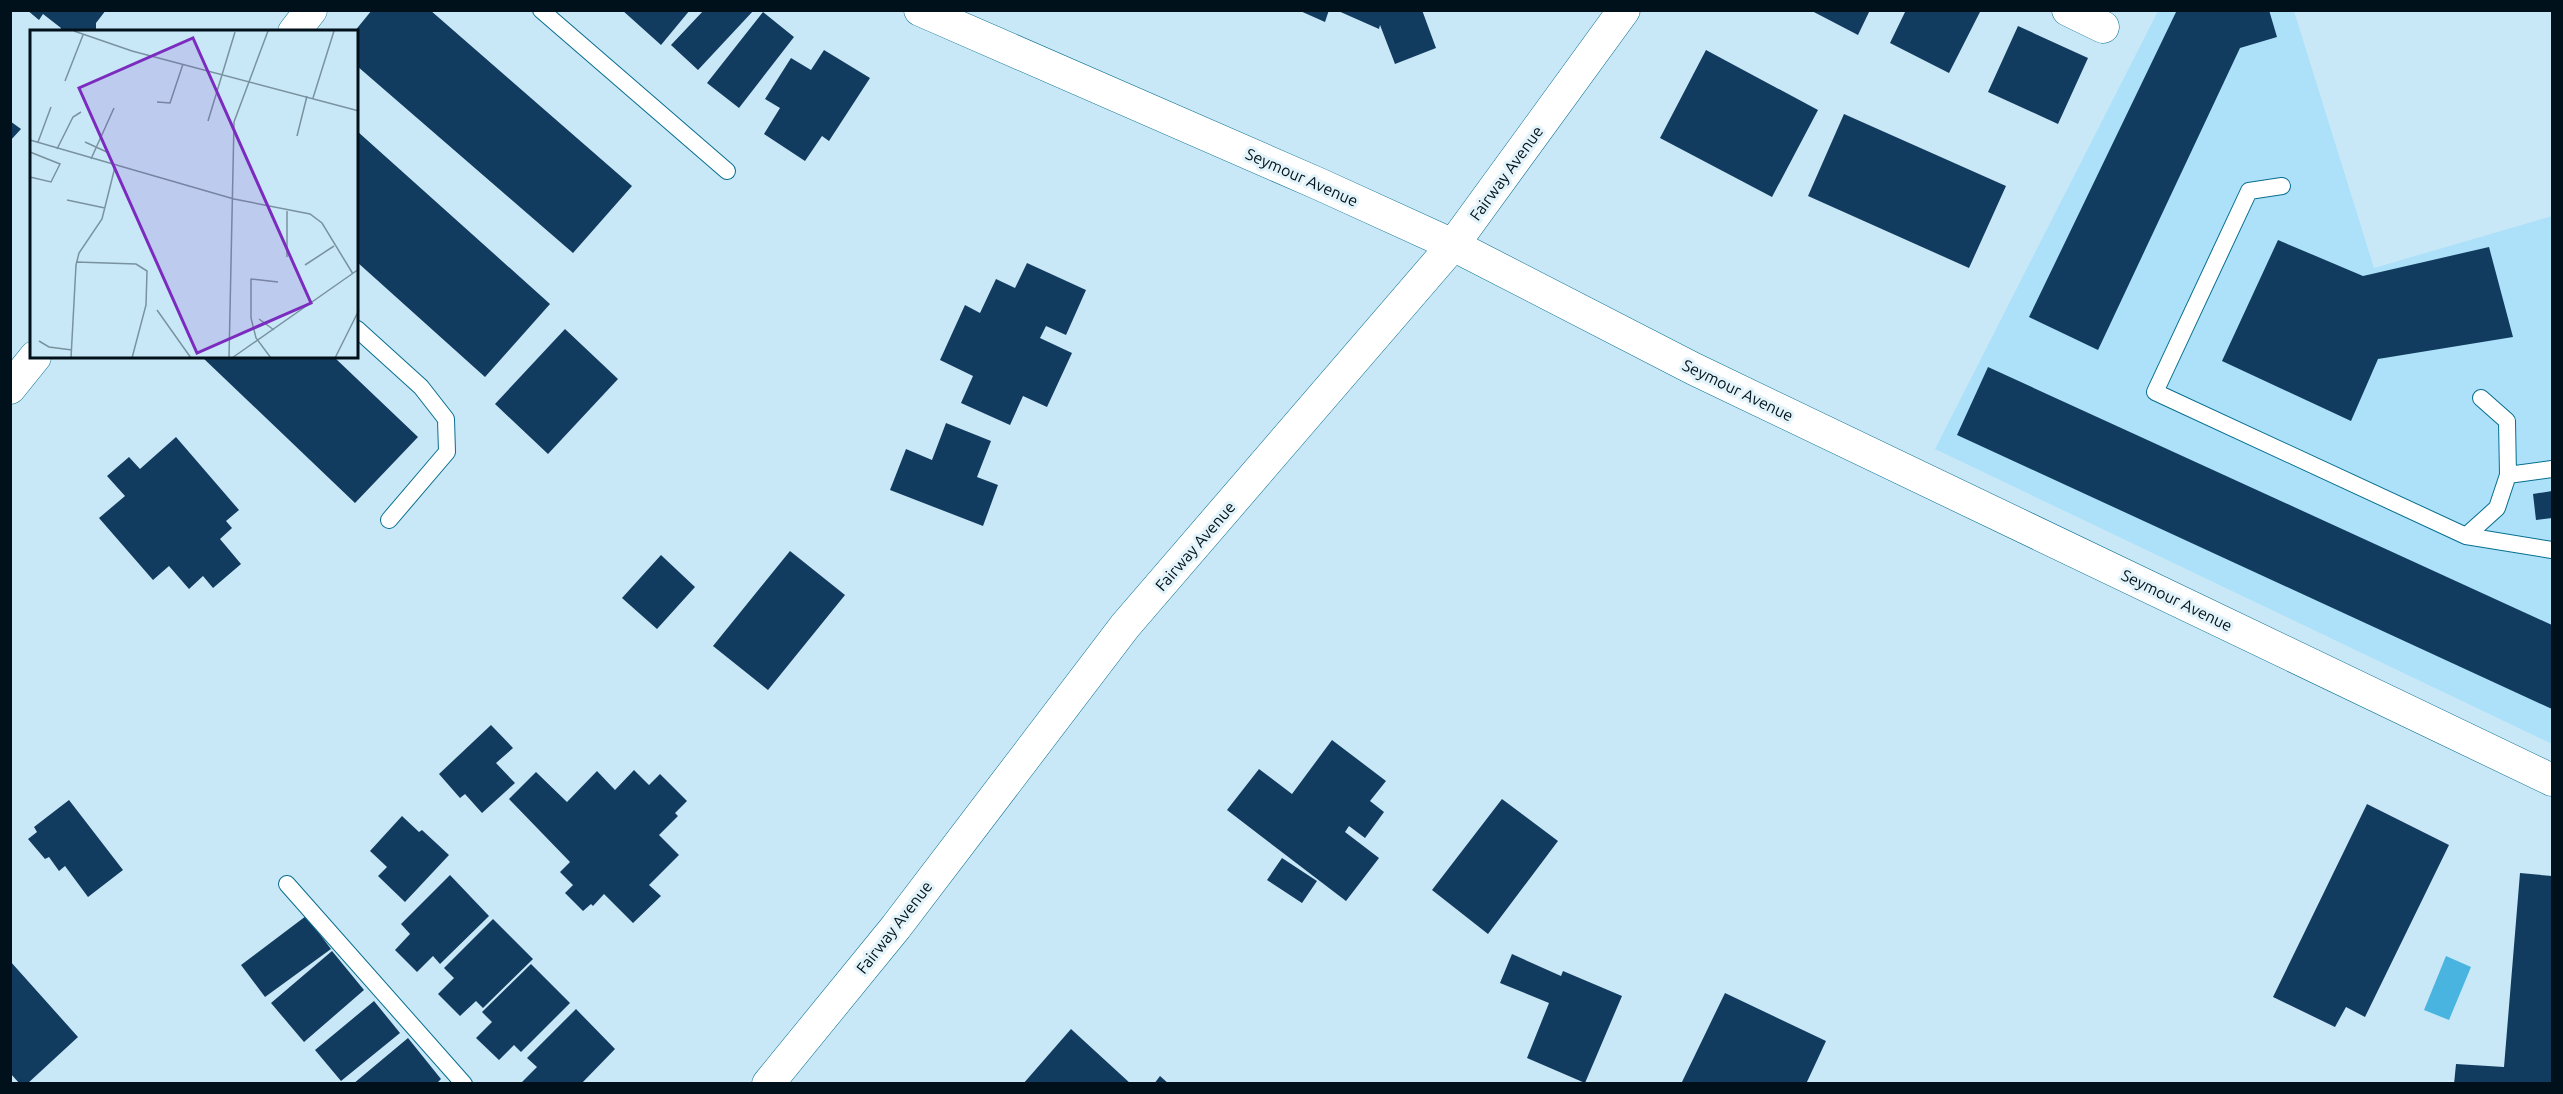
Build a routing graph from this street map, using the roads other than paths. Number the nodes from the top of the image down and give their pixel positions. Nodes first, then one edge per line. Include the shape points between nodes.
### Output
1 (311, 10) edge
2 (541, 10) edge
3 (920, 10) edge
4 (1624, 10) edge
5 (2068, 10) edge
6 (2103, 27) dead end
7 (296, 30) edge
8 (727, 171) dead end
9 (2282, 186) dead end
10 (1453, 245) junction
11 (358, 330) edge
12 (34, 358) edge
13 (10, 388) edge
14 (2481, 398) dead end
15 (2553, 469) edge
16 (2508, 475) junction
17 (389, 520) dead end
18 (2466, 536) junction
19 (2553, 550) edge
20 (2553, 780) edge
21 (287, 884) dead end
22 (464, 1083) edge
23 (768, 1083) edge

1 - 7 street
2 - 8 lane
3 - 10 street, Seymour Avenue
4 - 10 street, Fairway Avenue
5 - 6 street
9 - 18 lane via 2249,191 2155,392
10 - 20 street, Seymour Avenue via 1694,369
10 - 23 street, Fairway Avenue via 1125,626 896,927
11 - 17 lane via 421,387 446,418 447,452
12 - 13 street
14 - 16 lane via 2507,421
15 - 16 lane
16 - 18 lane via 2497,508
18 - 19 lane
21 - 22 lane

